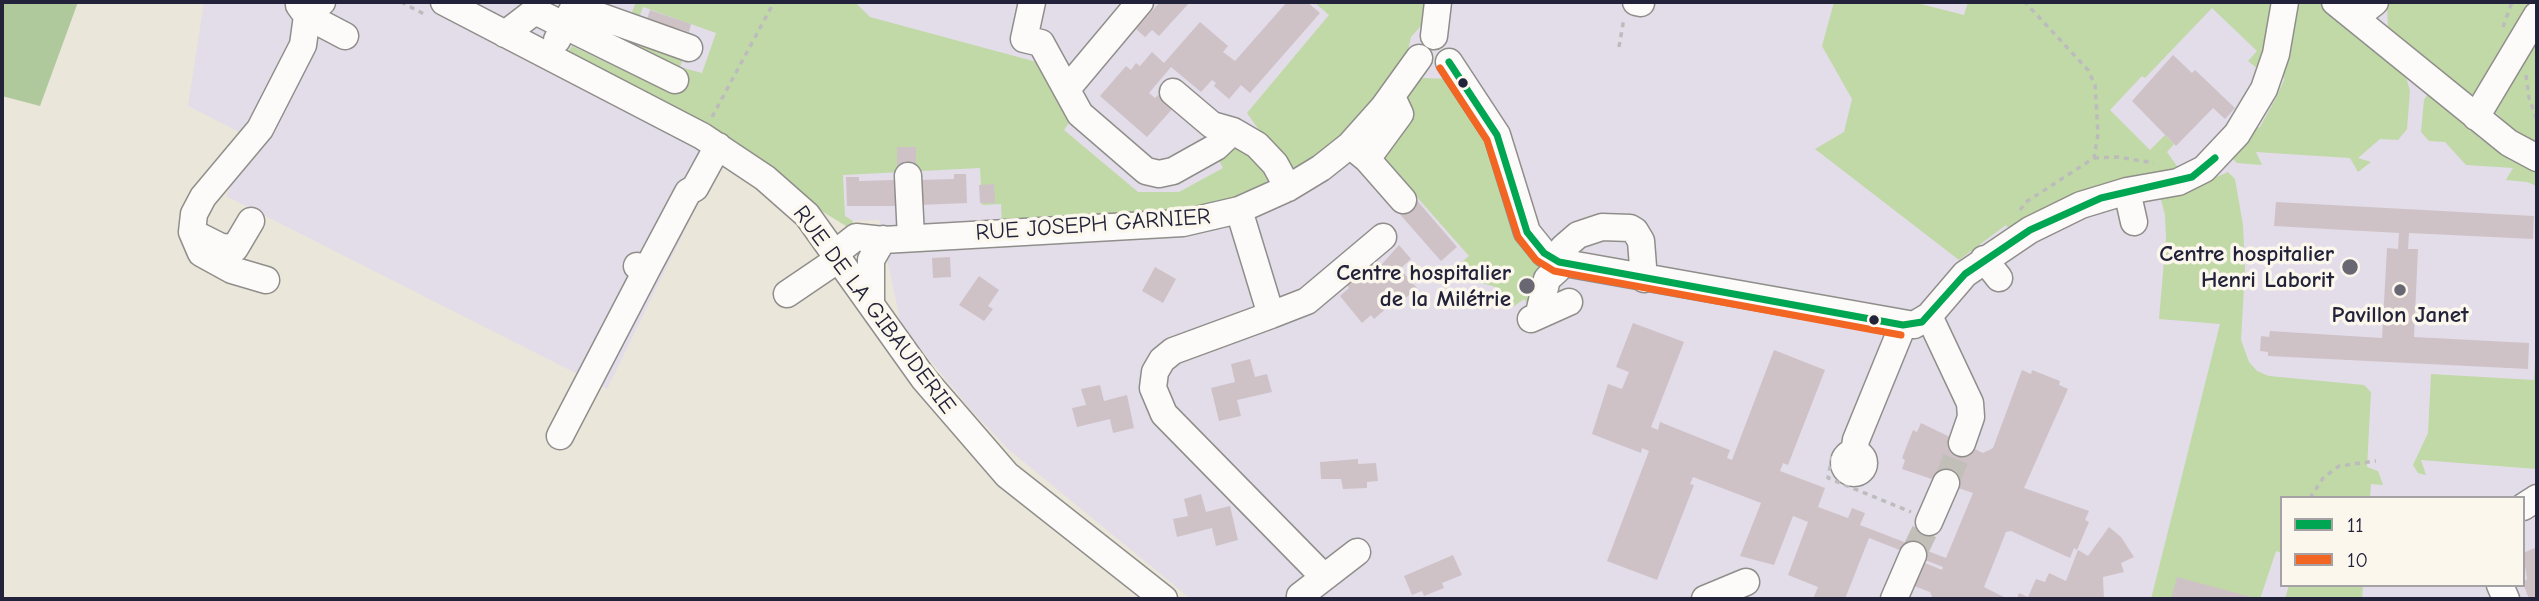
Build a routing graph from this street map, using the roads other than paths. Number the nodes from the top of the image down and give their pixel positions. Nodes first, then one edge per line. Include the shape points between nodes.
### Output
1 (444, 2) edge
2 (1032, 2) edge
3 (1140, 2) edge
4 (1438, 2) edge
5 (2286, 2) edge
6 (2335, 2) edge
7 (2365, 10) edge
8 (2537, 15) edge
9 (320, 17) edge
10 (564, 25) junction
11 (505, 34) junction
12 (1434, 36) dead end
13 (689, 48) dead end
14 (548, 57) junction
15 (1419, 58) dead end
16 (1449, 62) dead end
17 (675, 80) dead end
18 (1067, 89) junction
19 (1173, 92) dead end
20 (2476, 117) junction
21 (1233, 131) junction
22 (718, 146) junction
23 (1359, 152) junction
24 (2537, 158) edge
25 (908, 176) dead end
26 (1288, 188) junction
27 (2127, 191) junction
28 (1403, 201) dead end
29 (1239, 210) junction
30 (251, 221) dead end
31 (2134, 222) dead end
32 (192, 232) junction
33 (1383, 237) dead end
34 (911, 238) junction
35 (883, 239) junction
36 (844, 252) junction
37 (1558, 266) junction
38 (1644, 279) junction
39 (266, 280) dead end
40 (787, 294) dead end
41 (871, 302) junction
42 (1569, 302) dead end
43 (1271, 315) junction
44 (1929, 316) junction
45 (1903, 325) junction
46 (560, 436) dead end
47 (1962, 443) tunnel mouth
48 (1854, 453) dead end
49 (1946, 483) tunnel mouth
50 (1929, 522) tunnel mouth
51 (1357, 552) dead end
52 (1913, 555) tunnel mouth
53 (1324, 577) junction
54 (1746, 582) dead end
55 (1300, 596) dead end
56 (1164, 599) edge
57 (1705, 599) edge
58 (1894, 599) edge

1 - 11 street, RUE DE LA GIBAUDERIE
2 - 18 street via 1024,39 1041,43
3 - 18 street
4 - 12 street
5 - 27 street via 2266,84 2237,134 2192,177
6 - 7 street
7 - 20 street
8 - 20 street
9 - 32 street via 260,129 203,197
10 - 11 street via 535,11
10 - 13 street via 573,7
10 - 14 street
10 - 17 street
11 - 14 street, RUE DE LA GIBAUDERIE
14 - 22 street, RUE DE LA GIBAUDERIE
15 - 23 street, RUE JOSEPH GARNIER
16 - 37 street via 1497,135 1527,232
18 - 21 street via 1080,114 1146,171 1173,171 1216,147
19 - 21 street via 1212,125
20 - 24 street
21 - 26 street via 1257,145
22 - 36 street, RUE DE LA GIBAUDERIE via 765,178 807,215 818,217
22 - 46 street via 641,268
23 - 26 street, RUE JOSEPH GARNIER
23 - 28 street
25 - 34 street
26 - 29 street, RUE JOSEPH GARNIER
27 - 31 street
27 - 44 street via 2064,212 1992,269 1946,293
29 - 34 street, RUE JOSEPH GARNIER via 1183,223
29 - 43 street
30 - 32 street via 235,248 221,247
32 - 39 street via 201,253 232,270
33 - 43 street via 1307,301
34 - 35 street, RUE JOSEPH GARNIER
35 - 36 street, RUE JOSEPH GARNIER
35 - 41 street via 870,260
36 - 40 street
36 - 41 street, RUE DE LA GIBAUDERIE
37 - 38 street
37 - 38 street via 1563,248 1578,235 1602,227 1630,228 1641,241
37 - 42 street via 1547,279 1535,316
38 - 45 street
41 - 56 street, RUE DE LA GIBAUDERIE via 941,400 1007,475
43 - 53 street via 1173,351 1155,372 1153,388 1164,414
44 - 45 street via 1914,325
44 - 47 street via 1970,403 1971,417
45 - 48 street
49 - 50 street
51 - 53 street
52 - 58 street
53 - 55 street
54 - 57 street

